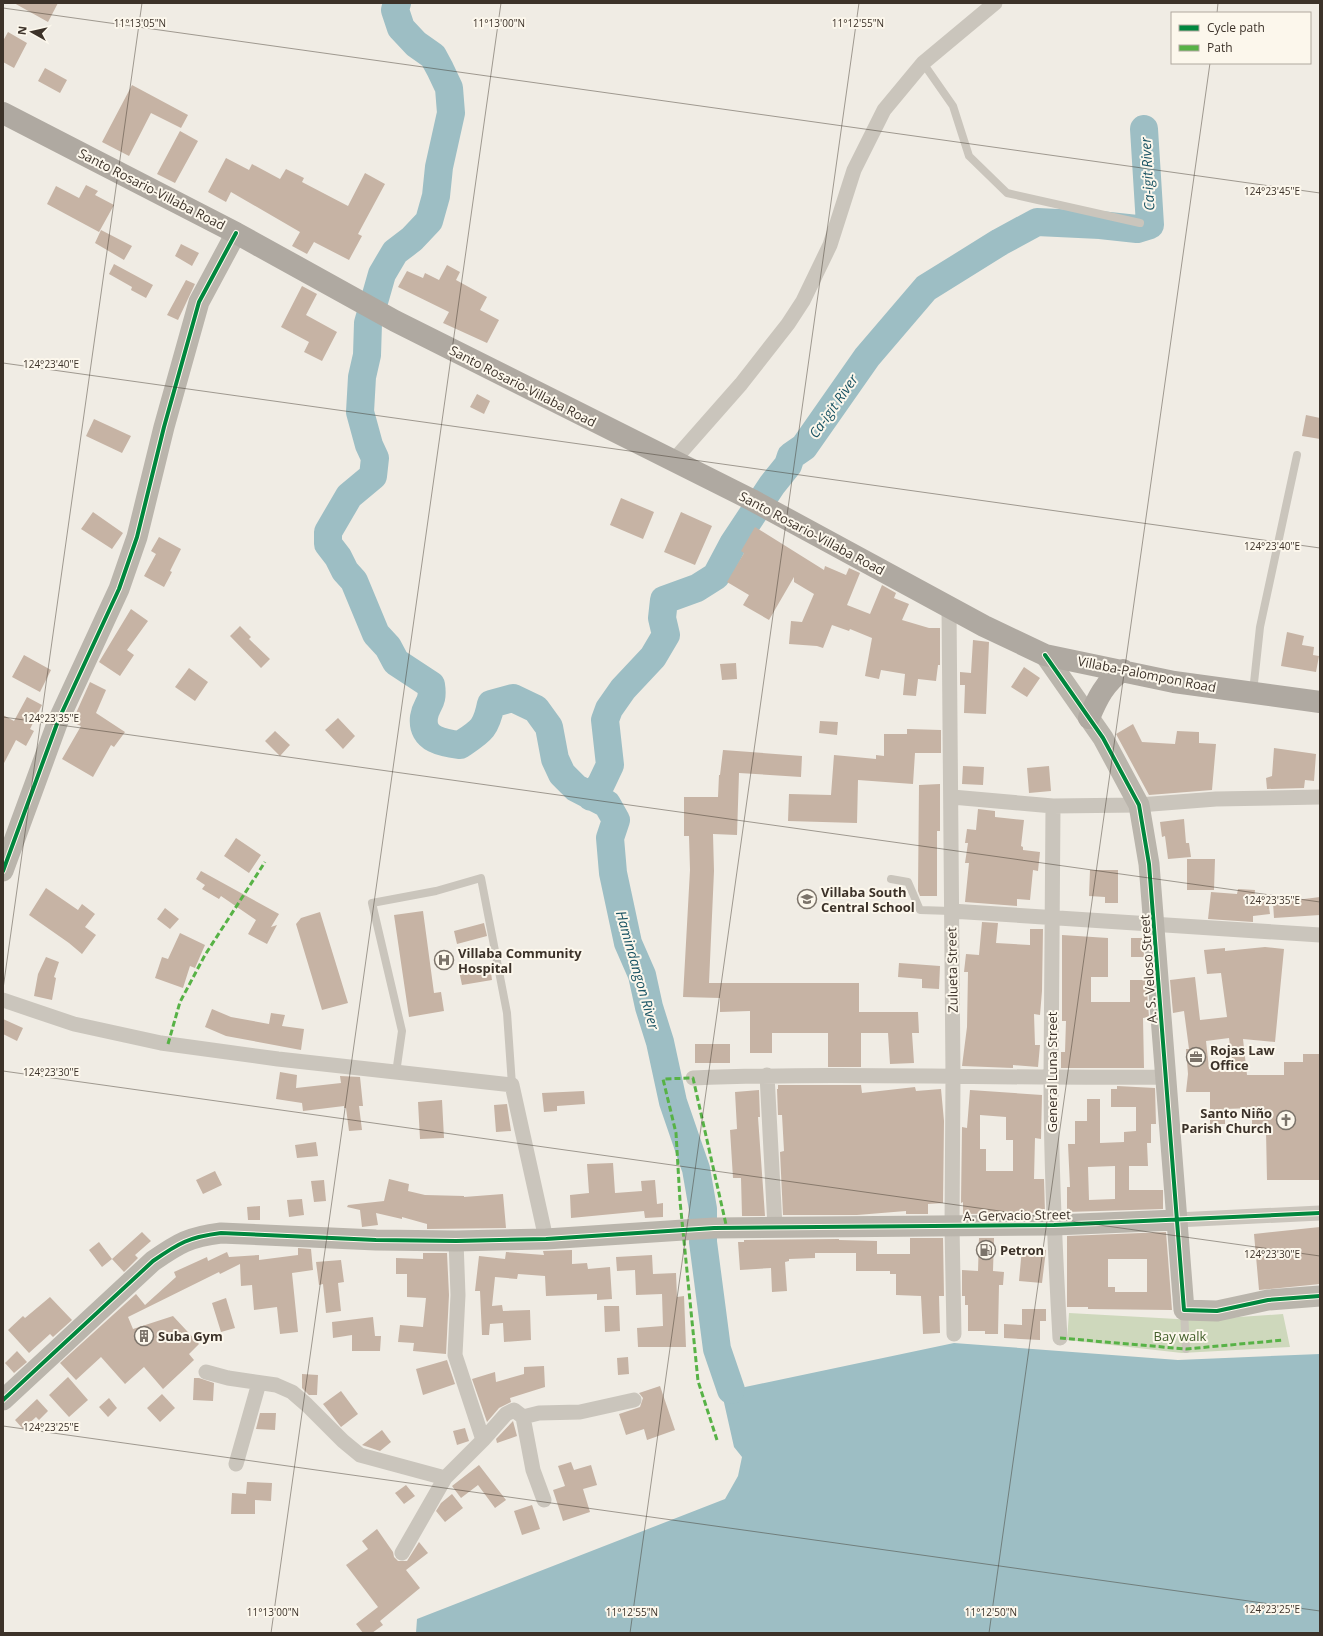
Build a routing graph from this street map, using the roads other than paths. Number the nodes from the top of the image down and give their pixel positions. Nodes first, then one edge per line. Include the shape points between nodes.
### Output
1 (995, 3) edge
2 (923, 63) junction
3 (3, 113) edge
4 (1140, 223) dead end
5 (236, 233) junction
6 (1297, 455) dead end
7 (674, 460) junction
8 (949, 607) junction
9 (1045, 655) junction
10 (1123, 670) junction
11 (1252, 693) junction
12 (1320, 702) edge
13 (1089, 718) junction
14 (952, 797) junction
15 (1320, 797) edge
16 (1139, 804) junction
17 (1052, 806) junction
18 (3, 870) edge
19 (891, 879) dead end
20 (951, 911) junction
21 (1054, 917) junction
22 (1154, 924) junction
23 (1320, 935) edge
24 (3, 1000) edge
25 (396, 1073) junction
26 (767, 1075) junction
27 (953, 1076) junction
28 (1166, 1077) junction
29 (693, 1078) dead end
30 (1051, 1078) junction
31 (512, 1085) junction
32 (1320, 1213) edge
33 (1176, 1220) junction
34 (1054, 1225) junction
35 (952, 1226) junction
36 (775, 1227) junction
37 (546, 1239) junction
38 (456, 1241) junction
39 (1320, 1296) edge
40 (1184, 1310) junction
41 (954, 1334) dead end
42 (1060, 1338) dead end
43 (1186, 1349) dead end
44 (206, 1372) dead end
45 (259, 1383) junction
46 (3, 1400) edge
47 (634, 1400) dead end
48 (523, 1418) junction
49 (483, 1440) junction
50 (236, 1464) dead end
51 (445, 1478) junction
52 (544, 1500) dead end
53 (402, 1553) dead end

1 - 2 street
2 - 4 lane via 953,106 969,156 1007,193
2 - 7 street via 884,110 854,170 830,245 803,301 741,384
3 - 5 main road, Santo Rosario-Villaba Road
5 - 7 main road, Santo Rosario-Villaba Road via 396,321
5 - 18 street via 199,302 137,537 119,588 58,721
6 - 11 lane via 1260,627
7 - 8 main road, Santo Rosario-Villaba Road
8 - 9 main road, Santo Rosario-Villaba Road
8 - 14 street, Zulueta Street
9 - 10 main road, Villaba-Palompon Road
9 - 13 street, A. S. Veloso Street
10 - 11 main road, Villaba-Palompon Road via 1174,682
10 - 13 main road via 1111,677
11 - 12 main road, Villaba-Palompon Road
13 - 16 street, A. S. Veloso Street via 1104,738
14 - 17 street
14 - 20 street, Zulueta Street
15 - 16 street via 1216,799
16 - 17 street
16 - 22 street, A. S. Veloso Street via 1149,864
17 - 21 street, General Luna Street
19 - 20 lane via 908,882 920,910
20 - 21 street
20 - 27 street, Zulueta Street
21 - 22 street
21 - 30 street, General Luna Street
22 - 23 street
22 - 28 street, A. S. Veloso Street
24 - 25 street via 74,1024 161,1043
25 - 31 street
25 - 31 lane via 402,1031 372,903 436,891 481,878 507,1013
26 - 27 street
26 - 29 street
26 - 36 street
27 - 30 street
27 - 35 street, Zulueta Street
28 - 30 street
28 - 33 street, A. S. Veloso Street
30 - 34 street, General Luna Street
31 - 37 street
32 - 33 street, A. Gervacio Street
33 - 34 street, A. Gervacio Street
33 - 40 street, A. S. Veloso Street
34 - 35 street, A. Gervacio Street
34 - 42 street, General Luna Street
35 - 36 street, A. Gervacio Street
35 - 41 street, Zulueta Street
36 - 37 street, A. Gervacio Street via 674,1230
37 - 38 street, A. Gervacio Street
38 - 46 street, A. Gervacio Street via 221,1233 199,1236 179,1243 153,1261
38 - 49 street via 458,1295 455,1355
39 - 40 street via 1268,1300 1217,1311
40 - 43 lane
44 - 45 street
45 - 50 street
45 - 51 street via 276,1385 292,1392 342,1441 360,1454
47 - 48 street via 580,1412 539,1413
48 - 49 street via 514,1410 506,1414
48 - 52 street via 532,1470
49 - 51 street
51 - 53 street

